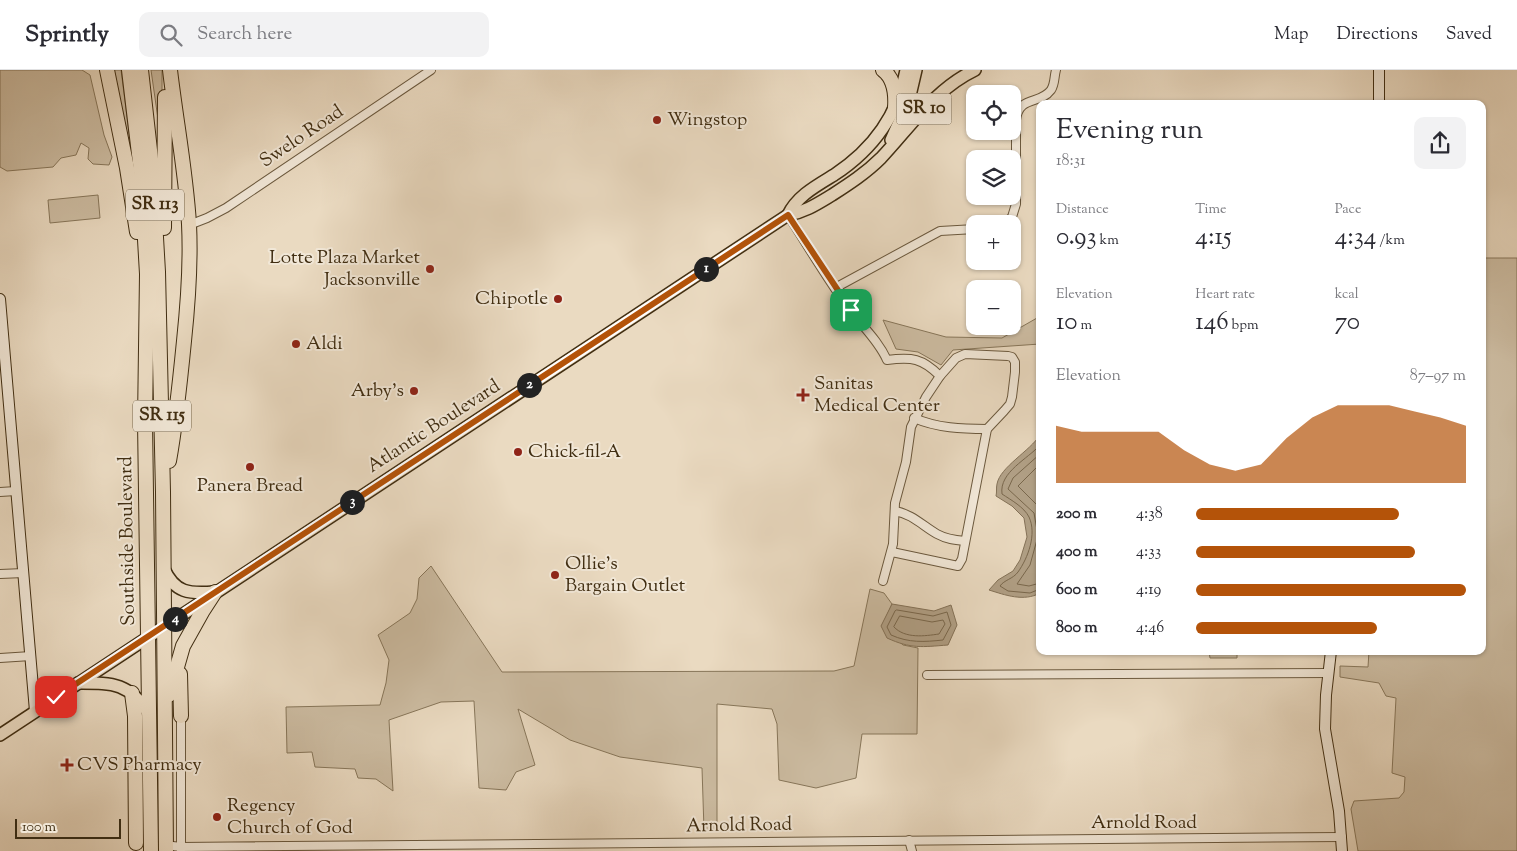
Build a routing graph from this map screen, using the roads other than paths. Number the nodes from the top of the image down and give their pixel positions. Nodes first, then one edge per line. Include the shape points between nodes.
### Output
1 (107, 70) edge
2 (129, 70) edge
3 (141, 70) edge
4 (166, 70) edge
5 (170, 70) edge
6 (431, 70) edge
7 (883, 70) edge
8 (906, 70) edge
9 (916, 70) edge
10 (975, 70) edge
11 (1378, 70) edge
12 (1054, 72) edge
13 (1379, 100) edge
14 (895, 108) junction
15 (882, 157) junction
16 (788, 215) junction
17 (1013, 215) edge
18 (189, 225) junction
19 (966, 230) edge
20 (835, 288) junction
21 (0, 306) edge
22 (146, 320) junction
23 (160, 341) junction
24 (940, 376) junction
25 (5, 406) edge
26 (914, 418) junction
27 (986, 429) junction
28 (16, 491) junction
29 (0, 492) edge
30 (163, 492) junction
31 (895, 511) junction
32 (965, 542) junction
33 (892, 552) junction
34 (164, 569) junction
35 (24, 573) junction
36 (0, 574) edge
37 (883, 581) dead end
38 (215, 592) junction
39 (164, 626) junction
40 (148, 636) junction
41 (183, 646) junction
42 (1331, 655) edge
43 (31, 656) junction
44 (0, 658) edge
45 (1329, 673) junction
46 (927, 675) dead end
47 (78, 683) junction
48 (132, 693) junction
49 (35, 711) junction
50 (149, 714) junction
51 (181, 716) joint
52 (165, 717) junction
53 (0, 735) edge
54 (1342, 837) junction
55 (909, 840) junction
56 (136, 847) edge
57 (151, 848) edge
58 (166, 848) edge
59 (587, 848) edge
60 (181, 849) edge
61 (912, 851) edge
62 (1342, 851) edge

1 - 22 highway, SR 115 via 127,168
2 - 22 highway, SR 113 via 141,171 147,274
3 - 23 highway, SR 113 via 154,187
4 - 23 highway, SR 115
5 - 18 highway
6 - 18 street, Swelo Road via 226,208
7 - 14 highway via 894,85
8 - 14 main road, Atlantic Boulevard / SR 10
9 - 15 main road via 911,94
10 - 15 main road, Atlantic Boulevard / SR 10 via 938,95
11 - 13 street
12 - 17 street via 1053,86 1048,93 1024,104 1018,112 1016,204
14 - 16 main road, Atlantic Boulevard / SR 10 via 886,126 865,151 802,196
15 - 16 main road, Atlantic Boulevard / SR 10 via 858,178 811,208
16 - 20 street
16 - 38 main road, Atlantic Boulevard / SR 10
18 - 30 highway via 188,300 183,353
19 - 20 street via 940,232
20 - 24 street via 876,340 887,360 903,358 924,362
21 - 25 street
22 - 40 highway, Southside Boulevard / SR 115
23 - 30 highway, Southside Boulevard / SR 115
24 - 26 street
24 - 27 street via 956,358 965,354 1012,357 1015,372 1010,404
25 - 28 street
26 - 27 street via 951,428
26 - 31 street via 894,503
27 - 32 street
28 - 29 street
28 - 35 street
30 - 34 highway, Southside Boulevard / SR 115
31 - 32 street via 912,517 936,534
31 - 33 street
32 - 33 street via 958,566
33 - 37 street
34 - 38 main road via 172,584 182,591 197,594
34 - 39 highway, Southside Boulevard / SR 115
35 - 36 street
35 - 43 street
38 - 39 main road, Atlantic Boulevard / SR 10
38 - 41 highway
39 - 40 main road, Atlantic Boulevard
39 - 52 highway, Southside Boulevard
40 - 47 main road, Atlantic Boulevard
40 - 50 highway, Southside Boulevard / SR 115
41 - 51 highway
41 - 52 highway
42 - 45 street
43 - 44 street
43 - 49 street
45 - 46 street
45 - 54 street via 1325,728
47 - 48 main road via 111,683
47 - 49 main road, Atlantic Boulevard
48 - 50 main road
48 - 56 highway
49 - 53 main road, Atlantic Boulevard
50 - 57 highway, Southside Boulevard
51 - 60 street
52 - 58 highway, Southside Boulevard
54 - 55 street, Arnold Road
54 - 62 street
55 - 59 street, Arnold Road
55 - 61 street
56 - 57 street, Arnold Road
57 - 58 street, Arnold Road
58 - 60 street, Arnold Road
59 - 60 street, Arnold Road

